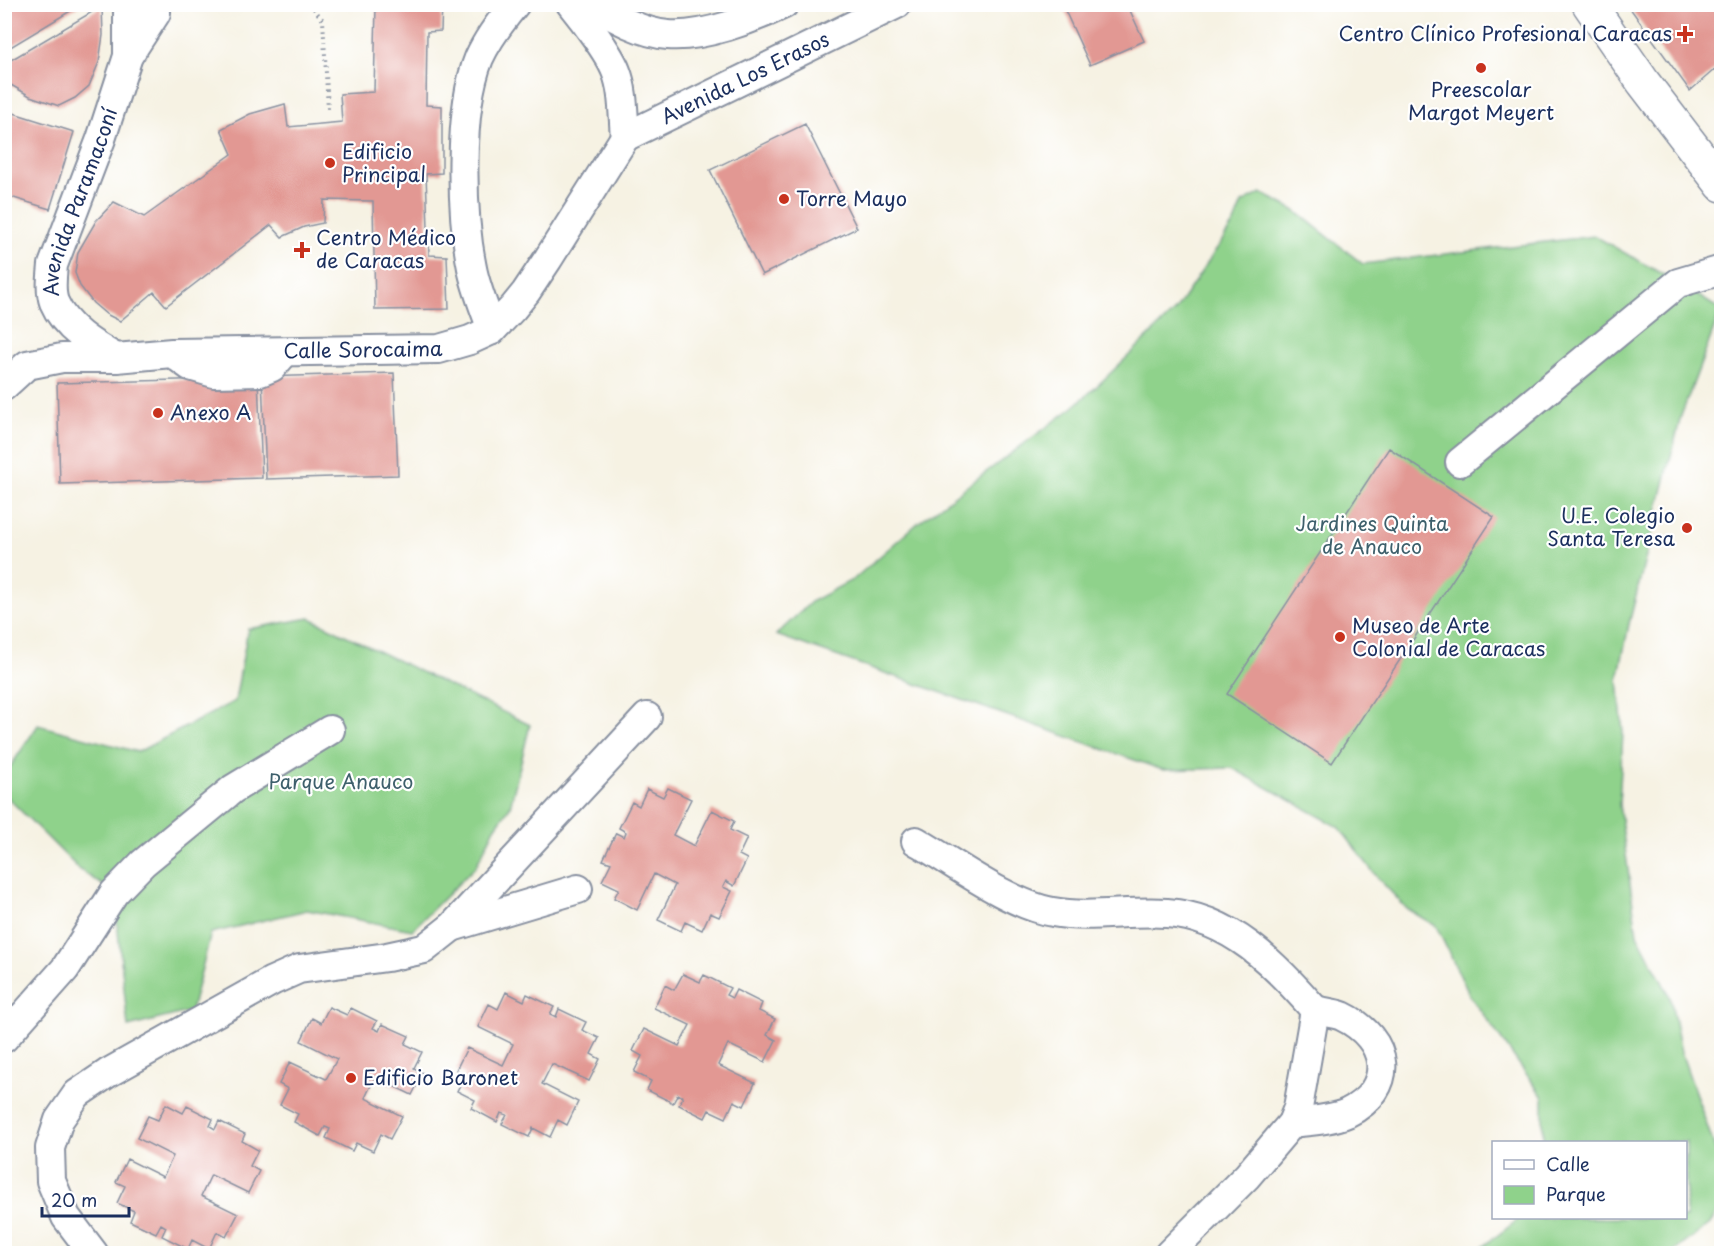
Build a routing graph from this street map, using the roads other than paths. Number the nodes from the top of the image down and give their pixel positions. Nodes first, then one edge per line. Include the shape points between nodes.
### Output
1 (128, 4) edge
2 (514, 4) edge
3 (571, 4) edge
4 (591, 4) edge
5 (784, 4) edge
6 (897, 4) edge
7 (1589, 4) edge
8 (161, 7) edge
9 (128, 56) junction
10 (625, 136) junction
11 (1722, 185) edge
12 (1722, 270) edge
13 (492, 330) junction
14 (116, 358) junction
15 (4, 386) edge
16 (1460, 462) dead end
17 (647, 717) dead end
18 (330, 730) dead end
19 (916, 841) dead end
20 (578, 889) dead end
21 (453, 926) junction
22 (1315, 1010) junction
23 (4, 1038) edge
24 (1292, 1123) junction
25 (94, 1254) edge
26 (1169, 1254) edge

1 - 9 street, Avenida Paramaconí
2 - 13 street via 479,60 465,126 467,230 472,270
3 - 10 street via 616,70
4 - 5 street via 643,29 669,35 731,25
6 - 10 street, Avenida Los Erasos
7 - 11 main road
8 - 9 street, Avenida Paramaconí
9 - 14 street, Avenida Paramaconí via 53,265 51,282 54,302 69,324 90,343
10 - 13 street, Calle Sorocaima via 526,292
12 - 16 street via 1678,283
13 - 14 street, Calle Sorocaima via 439,349 172,353
14 - 15 street, Calle Sorocaima via 62,357 27,365
17 - 21 street
18 - 23 street via 233,789 143,863 114,893 65,969
19 - 22 street via 1015,900 1053,912 1168,913 1208,922 1249,944
20 - 21 street
21 - 25 street via 424,949 299,969 272,981 108,1072 77,1094 59,1120 50,1148 51,1181 66,1217
22 - 24 street
22 - 24 street via 1341,1016 1374,1042 1382,1060 1381,1079 1363,1103 1345,1114
24 - 26 street via 1247,1176

